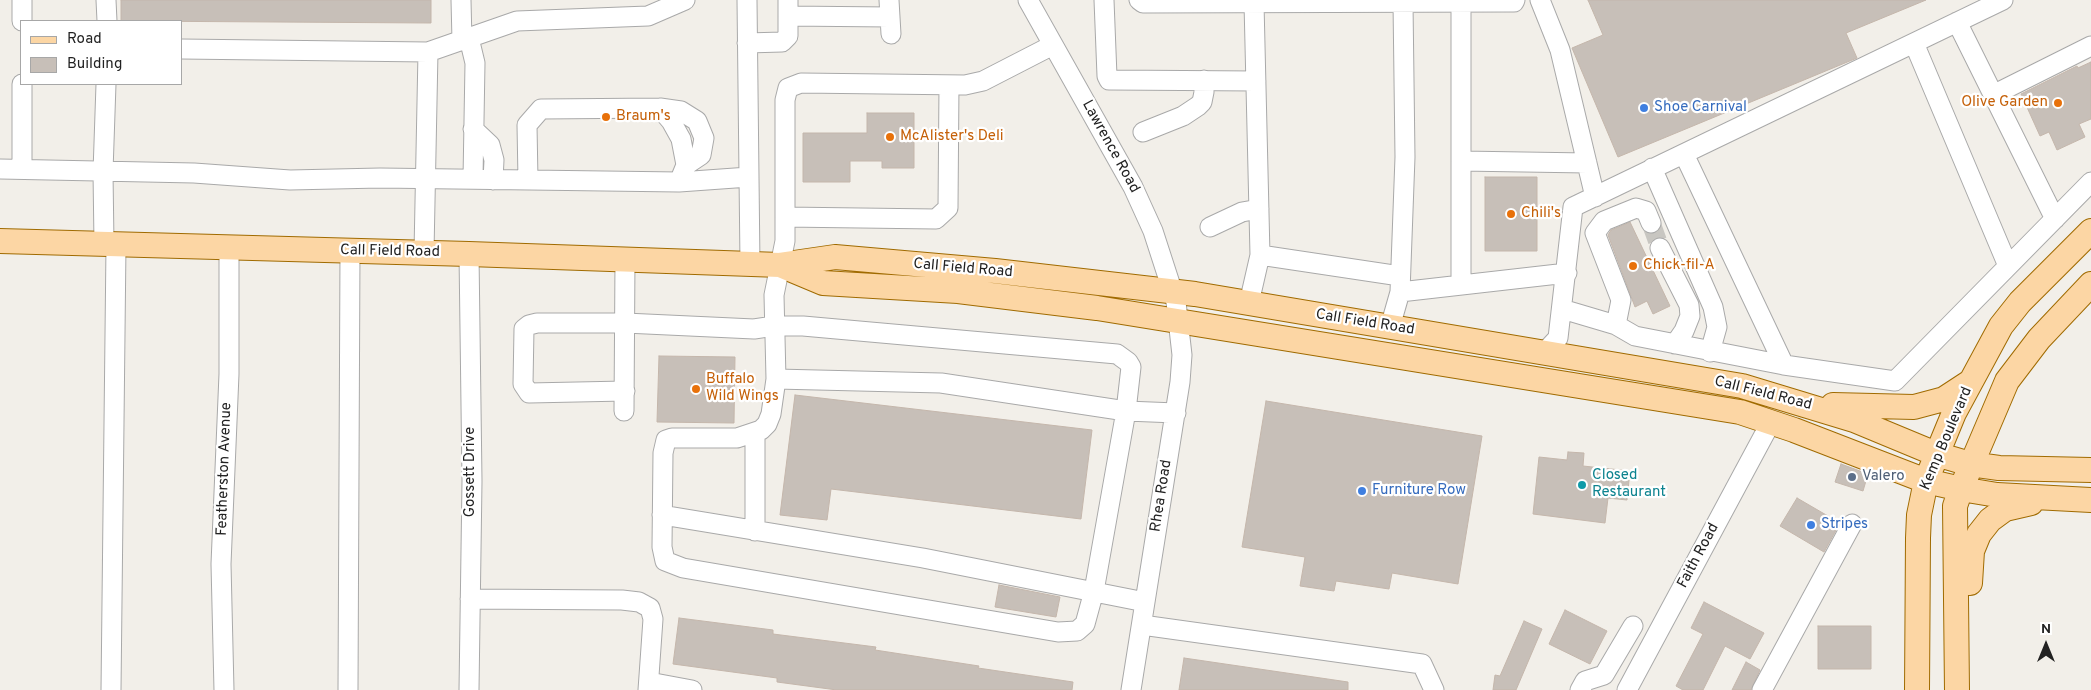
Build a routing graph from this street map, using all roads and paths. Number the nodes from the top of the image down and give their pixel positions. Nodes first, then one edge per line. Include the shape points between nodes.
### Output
1 (22, 0) edge
2 (106, 0) edge
3 (461, 0) edge
4 (685, 0) edge
5 (747, 0) edge
6 (1028, 0) edge
7 (1104, 0) edge
8 (1139, 0) edge
9 (1515, 0) edge
10 (1540, 0) edge
11 (1461, 1) edge
12 (1254, 3) junction
13 (1403, 3) junction
14 (1991, 3) edge
15 (648, 8) edge
16 (788, 8) edge
17 (890, 17) edge
18 (22, 20) edge
19 (106, 20) edge
20 (1957, 22) junction
21 (465, 39) junction
22 (747, 43) junction
23 (1914, 43) junction
24 (1053, 45) junction
25 (2091, 46) edge
26 (182, 49) edge
27 (428, 52) junction
28 (1204, 80) junction
29 (1256, 81) junction
30 (22, 85) edge
31 (106, 85) edge
32 (949, 85) junction
33 (1993, 96) junction
34 (473, 129) junction
35 (1143, 132) dead end
36 (1684, 154) junction
37 (1461, 161) junction
38 (1587, 163) junction
39 (1652, 168) junction
40 (0, 169) edge
41 (22, 169) junction
42 (103, 172) junction
43 (682, 174) junction
44 (749, 177) junction
45 (426, 178) junction
46 (473, 179) junction
47 (493, 180) junction
48 (528, 180) junction
49 (2091, 182) edge
50 (1595, 197) junction
51 (1259, 209) junction
52 (785, 217) junction
53 (2055, 219) junction
54 (1651, 223) tunnel mouth
55 (1210, 227) dead end
56 (2091, 231) edge
57 (0, 241) edge
58 (110, 244) junction
59 (229, 248) junction
60 (1660, 248) tunnel mouth
61 (350, 251) junction
62 (424, 252) junction
63 (469, 254) junction
64 (1260, 255) junction
65 (625, 260) junction
66 (750, 264) junction
67 (780, 265) junction
68 (2008, 266) junction
69 (1567, 273) junction
70 (1400, 284) junction
71 (1461, 285) junction
72 (2089, 290) edge
73 (1249, 303) junction
74 (1176, 305) junction
75 (1562, 309) junction
76 (624, 323) junction
77 (1616, 325) junction
78 (774, 326) junction
79 (1390, 327) junction
80 (1675, 344) junction
81 (1710, 352) junction
82 (1544, 353) junction
83 (1381, 354) junction
84 (1784, 365) junction
85 (776, 379) junction
86 (1540, 380) junction
87 (1970, 382) junction
88 (624, 391) junction
89 (1804, 404) junction
90 (624, 411) dead end
91 (1126, 411) junction
92 (1176, 413) junction
93 (1771, 422) junction
94 (755, 432) junction
95 (1936, 454) junction
96 (1970, 464) junction
97 (2091, 470) edge
98 (1926, 481) junction
99 (1961, 489) junction
100 (2082, 500) edge
101 (662, 516) junction
102 (1852, 524) dead end
103 (755, 531) junction
104 (1094, 591) junction
105 (470, 599) junction
106 (1145, 602) junction
107 (1142, 625) junction
108 (1633, 626) dead end
109 (1957, 643) junction
110 (1614, 658) junction
111 (1638, 670) junction
112 (648, 686) edge
113 (111, 690) edge
114 (224, 690) edge
115 (348, 690) edge
116 (469, 690) edge
117 (692, 690) edge
118 (1131, 690) edge
119 (1434, 690) edge
120 (1580, 690) edge
121 (1627, 690) edge
122 (1762, 690) edge
123 (1917, 690) edge
124 (1957, 690) edge

1 - 18 street
2 - 19 street
3 - 21 street
4 - 15 street
5 - 22 street
6 - 24 street, Lawrence Road
7 - 28 street via 1109,80
8 - 12 street via 1143,3
9 - 11 street
10 - 38 street via 1560,50
11 - 13 street
11 - 37 street
12 - 13 street
12 - 29 street
13 - 70 street via 1405,157
14 - 20 street
15 - 21 street via 517,21
16 - 17 street
16 - 22 street via 788,36 782,42
20 - 23 street
20 - 33 street
21 - 27 street
21 - 34 street via 475,63
22 - 44 street
23 - 36 street
23 - 68 street
24 - 32 street via 983,81
24 - 74 street, Lawrence Road via 1133,187 1154,231
25 - 33 street
26 - 27 street
27 - 45 street
28 - 29 street
28 - 35 street via 1202,102 1198,106 1183,116
29 - 51 street
30 - 41 street
31 - 42 street
32 - 52 street via 948,208 936,219
32 - 52 street via 801,83 788,88 785,100
33 - 53 street
34 - 46 street
34 - 47 street via 490,145 494,160
36 - 39 street
36 - 84 street
37 - 38 street
37 - 71 street
38 - 50 street
39 - 50 street
39 - 81 street via 1713,307 1717,327
40 - 41 street
41 - 42 street
42 - 45 street via 194,173 290,180
42 - 58 street
43 - 44 street
43 - 48 street
43 - 48 street via 681,139 660,108 541,109 527,125
44 - 66 street
45 - 46 street
45 - 62 street
46 - 47 street
47 - 48 street
49 - 53 street
50 - 69 street via 1573,207
51 - 55 street via 1242,212
51 - 64 street
52 - 67 street
53 - 68 street
54 - 77 street via 1646,211 1636,208 1604,221 1595,233 1621,300
56 - 87 main road, Kemp Boulevard via 2020,302 2001,326
57 - 58 main road, Call Field Road
58 - 59 main road, Call Field Road
58 - 113 street
59 - 61 main road, Call Field Road
59 - 114 street, Featherston Avenue via 229,374 221,564
60 - 80 street via 1685,294 1690,311 1684,331
61 - 62 main road, Call Field Road
61 - 115 street
62 - 63 main road, Call Field Road
63 - 65 main road, Call Field Road
63 - 105 street, Gossett Drive
64 - 70 street
64 - 73 street
65 - 66 main road, Call Field Road
65 - 76 street
66 - 67 main road, Call Field Road
67 - 74 main road, Call Field Road via 835,257 995,271
67 - 78 street via 774,294
68 - 84 street via 1895,381
69 - 71 street
69 - 75 street
70 - 71 street
70 - 79 street
72 - 96 main road, Kemp Boulevard via 2039,339 2007,382
73 - 74 main road, Call Field Road
73 - 79 main road, Call Field Road
74 - 83 main road, Call Field Road
74 - 92 street, Rhea Road via 1182,355
75 - 77 street
75 - 82 street via 1558,338
76 - 78 street via 754,329
76 - 88 street
76 - 88 street via 529,324 523,336 523,384 529,393
77 - 80 street via 1635,336
78 - 85 street
78 - 91 street via 1116,354 1131,367
79 - 82 main road, Call Field Road
79 - 83 main road
80 - 81 street
81 - 84 street
82 - 86 main road
82 - 89 main road, Call Field Road via 1742,386
83 - 86 main road, Call Field Road
85 - 91 street via 941,383
85 - 94 street via 771,414 767,424
86 - 93 main road, Call Field Road via 1740,412
87 - 89 main road via 1944,398 1914,407
87 - 95 main road, Kemp Boulevard
88 - 90 street
89 - 95 main road, Call Field Road via 1854,420
91 - 92 street
91 - 104 street
92 - 106 street, Rhea Road
93 - 98 main road, Call Field Road
93 - 111 street, Faith Road
94 - 101 street via 737,438 666,440 663,447
94 - 103 street
95 - 96 main road, Call Field Road
95 - 98 main road, Kemp Boulevard
96 - 97 main road, Call Field Road via 1999,468
96 - 99 main road, Kemp Boulevard
98 - 99 main road, Call Field Road
98 - 123 main road, Kemp Boulevard via 1918,538
99 - 100 main road, Call Field Road via 1997,495
99 - 109 main road, Kemp Boulevard via 1955,506
100 - 109 main road via 2023,503 2005,509 1990,520 1972,551 1969,608
101 - 103 street
101 - 104 street via 662,547 666,561 692,570 1058,632 1076,631 1085,624
102 - 122 street
103 - 104 street via 923,558
104 - 106 street
105 - 112 street via 639,602 650,608 653,619
105 - 116 street, Gossett Drive
106 - 107 street, Rhea Road
107 - 118 street, Rhea Road
107 - 119 street via 1422,664
108 - 110 street
109 - 124 main road, Kemp Boulevard
110 - 111 street
110 - 120 street via 1604,675 1585,681
111 - 121 street, Faith Road
112 - 117 street

